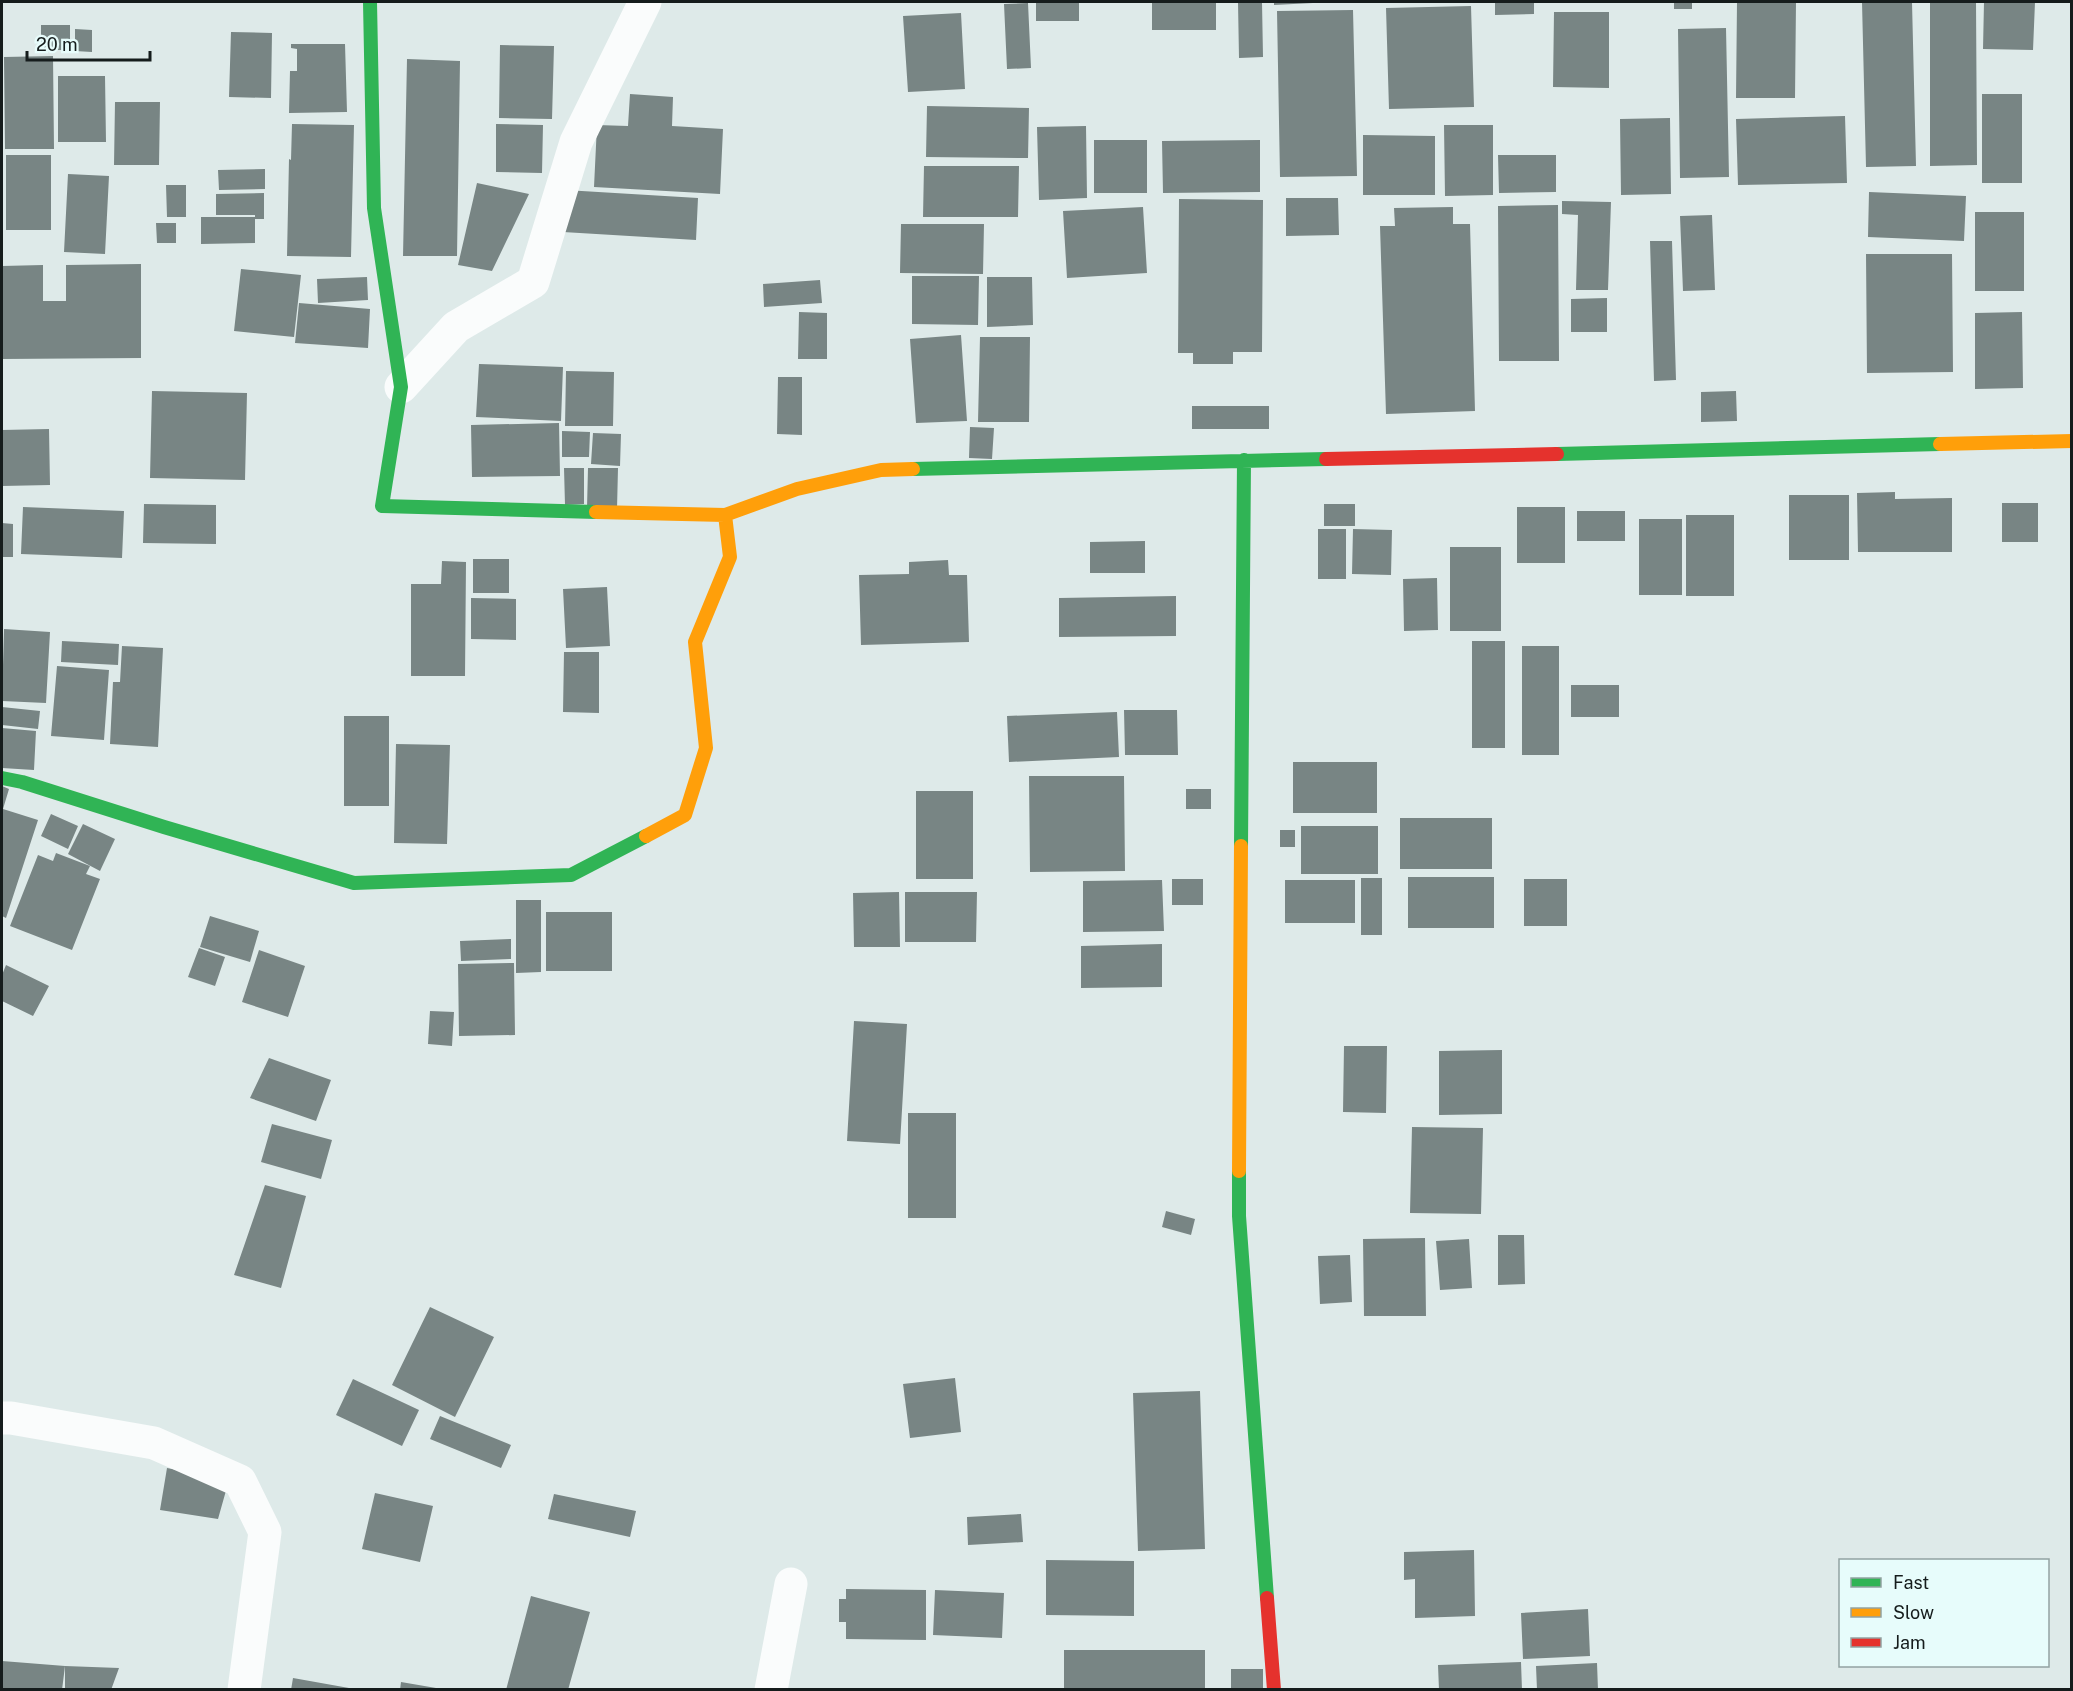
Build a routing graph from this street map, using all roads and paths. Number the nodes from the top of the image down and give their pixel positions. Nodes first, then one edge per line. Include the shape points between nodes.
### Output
1 (370, 2) edge
2 (645, 2) edge
3 (401, 387) junction
4 (2072, 441) edge
5 (1244, 460) junction
6 (725, 515) junction
7 (2, 778) edge
8 (2, 1418) edge
9 (791, 1584) dead end
10 (244, 1689) edge
11 (771, 1689) edge
12 (1274, 1689) edge

1 - 3 street via 374,208
2 - 3 street via 576,142 533,282 456,327
3 - 6 street via 382,506
4 - 5 street
5 - 6 street via 881,470 797,489
5 - 12 street via 1239,1216
6 - 7 street via 730,557 695,642 706,748 685,815 572,875 354,883
8 - 10 street via 154,1443 240,1481 265,1532
9 - 11 street

